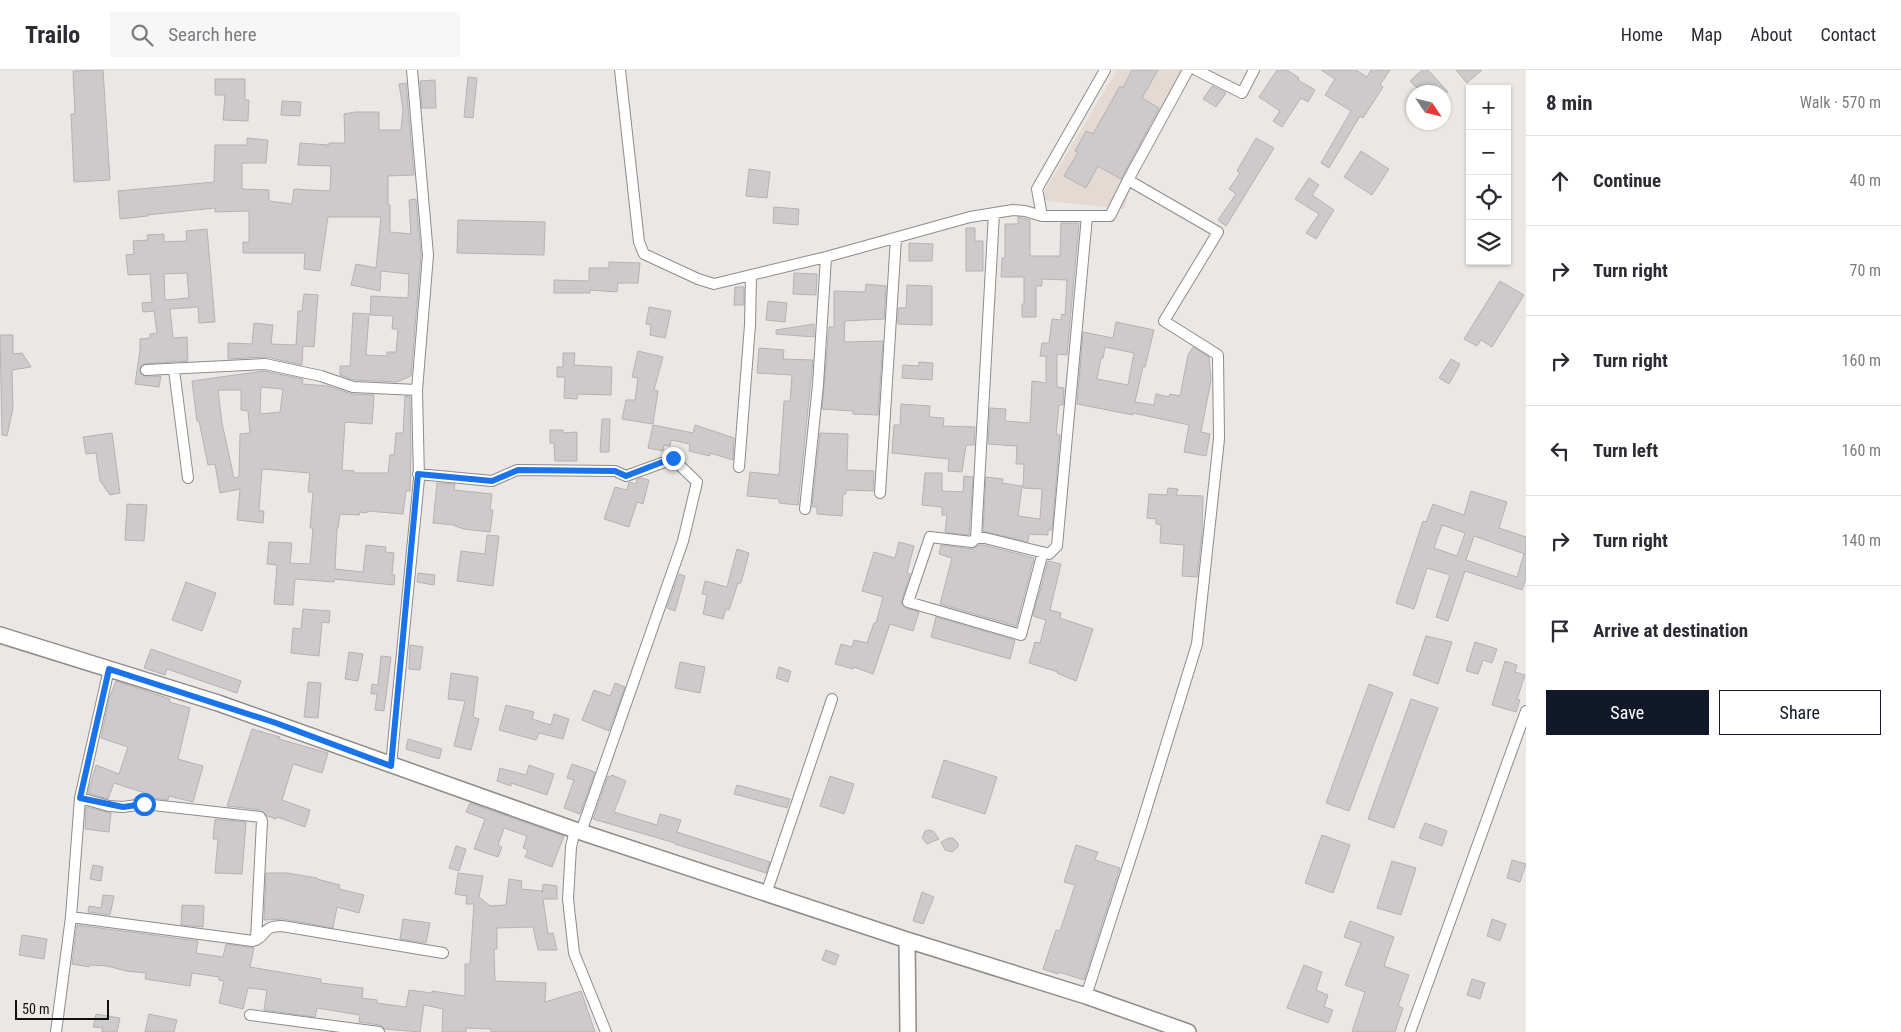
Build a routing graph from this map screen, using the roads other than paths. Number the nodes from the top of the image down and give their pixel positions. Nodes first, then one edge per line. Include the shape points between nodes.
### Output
1 (412, 70) edge
2 (620, 70) edge
3 (1105, 70) edge
4 (1188, 70) edge
5 (1196, 70) edge
6 (1254, 70) edge
7 (1128, 180) junction
8 (994, 213) junction
9 (1042, 216) junction
10 (1087, 216) junction
11 (896, 238) junction
12 (826, 257) junction
13 (751, 275) junction
14 (146, 370) dead end
15 (174, 370) junction
16 (417, 390) junction
17 (739, 467) dead end
18 (418, 474) junction
19 (188, 478) dead end
20 (880, 493) dead end
21 (805, 509) dead end
22 (976, 538) junction
23 (1043, 552) junction
24 (0, 635) edge
25 (109, 669) junction
26 (832, 698) dead end
27 (1526, 711) edge
28 (391, 766) junction
29 (80, 798) junction
30 (578, 831) junction
31 (766, 894) junction
32 (71, 917) junction
33 (256, 940) junction
34 (907, 940) junction
35 (443, 953) dead end
36 (1086, 996) junction
37 (250, 1015) dead end
38 (56, 1032) edge
39 (379, 1032) edge
40 (606, 1032) edge
41 (908, 1032) edge
42 (1188, 1032) edge
43 (1410, 1032) edge

1 - 16 street via 428,255
2 - 13 street via 639,242 644,254 714,284
3 - 9 street via 1037,189
4 - 7 street
5 - 6 street via 1242,93
7 - 10 street via 1110,216
7 - 36 street via 1218,232 1164,321 1218,355 1220,439 1197,644
8 - 9 street via 1013,210
8 - 11 street
8 - 22 street
9 - 10 street
10 - 23 street via 1057,546 1049,554
11 - 12 street
11 - 20 street
12 - 13 street
12 - 21 street via 818,385
13 - 17 street
14 - 15 street
15 - 16 street via 265,364 321,376 352,387
15 - 19 street
16 - 18 street
18 - 28 street
18 - 30 street via 492,481 518,470 615,471 626,476 673,458 697,482 683,541
22 - 23 street
22 - 23 street via 972,542 930,537 908,602 1021,635
24 - 25 street
25 - 28 street via 276,723
25 - 29 street
26 - 31 street
27 - 43 street
28 - 30 street
29 - 32 street
29 - 33 street via 123,807 144,804 260,817
30 - 31 street
30 - 40 street via 571,847 568,899 574,953
31 - 34 street
32 - 33 street
32 - 38 street
33 - 35 street via 266,928 282,926
34 - 36 street
34 - 41 street
36 - 42 street
37 - 39 street

